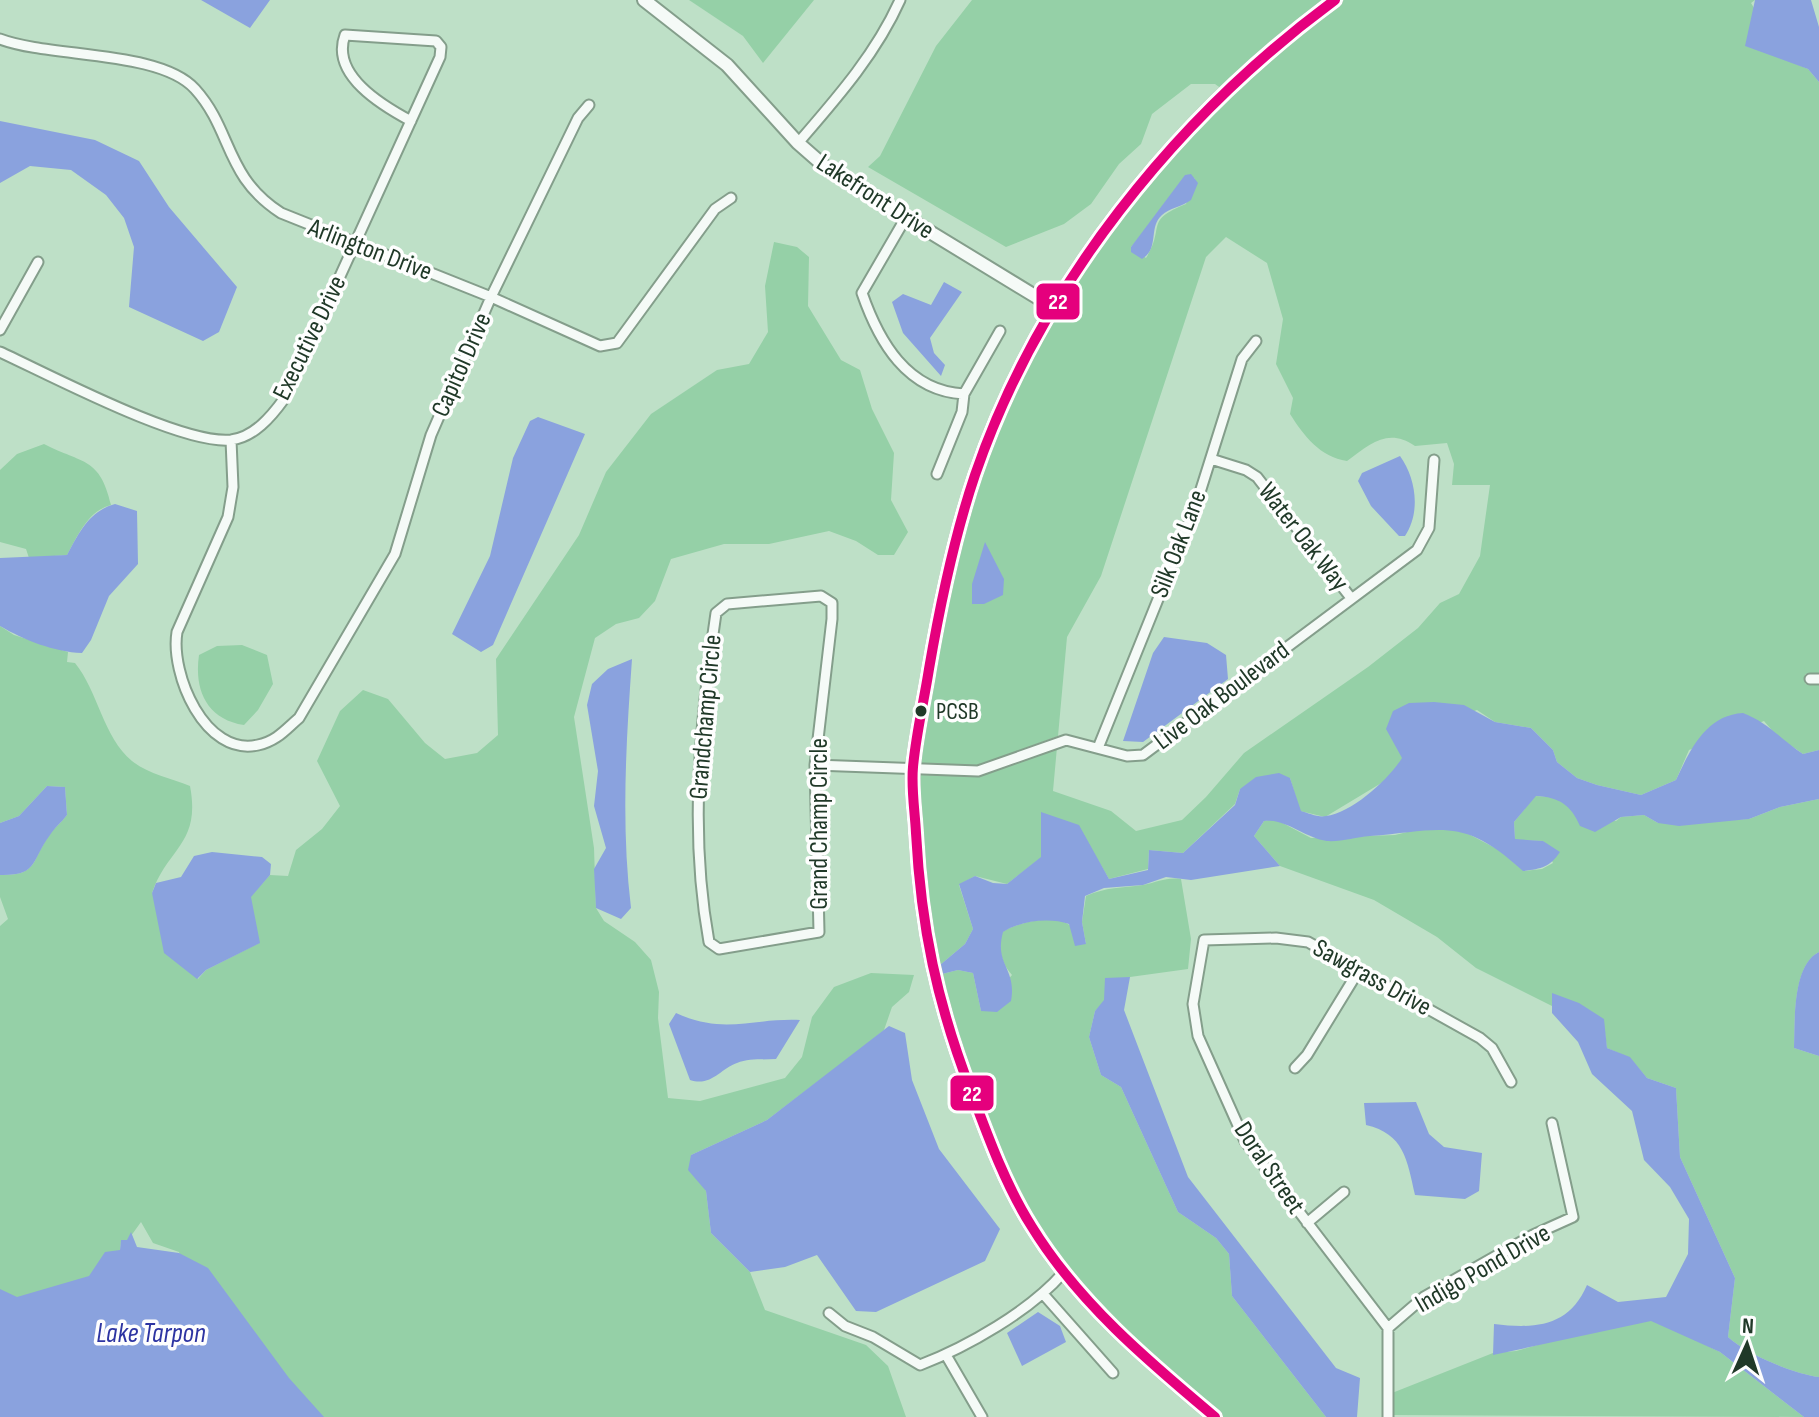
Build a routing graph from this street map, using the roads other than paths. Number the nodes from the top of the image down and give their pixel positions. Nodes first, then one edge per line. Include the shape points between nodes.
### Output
1 (644, 0) edge
2 (900, 0) edge
3 (1335, 0) edge
4 (0, 39) edge
5 (589, 105) dead end
6 (411, 121) junction
7 (798, 143) junction
8 (731, 198) dead end
9 (905, 219) junction
10 (355, 244) junction
11 (38, 262) dead end
12 (491, 297) junction
13 (1053, 307) junction
14 (0, 330) edge
15 (1000, 331) dead end
16 (1256, 341) dead end
17 (0, 352) edge
18 (964, 394) junction
19 (231, 440) junction
20 (1211, 459) junction
21 (1434, 460) dead end
22 (937, 474) dead end
23 (1351, 598) junction
24 (832, 603) joint
25 (1098, 748) junction
26 (815, 765) junction
27 (912, 770) junction
28 (1204, 940) joint
29 (709, 942) joint
30 (1359, 970) junction
31 (1295, 1068) dead end
32 (1511, 1082) dead end
33 (1552, 1123) dead end
34 (1344, 1192) dead end
35 (1307, 1223) junction
36 (1063, 1273) junction
37 (1044, 1295) junction
38 (829, 1313) dead end
39 (1388, 1328) junction
40 (946, 1355) junction
41 (1113, 1373) dead end
42 (982, 1417) edge
43 (1215, 1417) edge
44 (1388, 1417) edge

1 - 7 street, Lakefront Drive via 727,65
2 - 7 street via 845,89
3 - 13 street via 1199,119 1116,217
4 - 10 street, Arlington Drive via 152,66 177,76 194,88 241,177 264,203 303,225
5 - 12 street, Capitol Drive
6 - 6 street, Executive Drive via 367,94 347,65 345,35 428,40 441,47
6 - 10 street, Executive Drive
7 - 9 street, Lakefront Drive via 853,188
8 - 12 street, Arlington Drive via 715,209 610,347
9 - 13 street, Lakefront Drive
9 - 18 street via 862,293 870,317 897,362 916,380
10 - 12 street, Arlington Drive
10 - 19 street, Executive Drive via 284,399 265,423
11 - 14 street
12 - 19 street, Capitol Drive via 431,435 395,554 299,718 272,741 254,747 229,742 192,707 180,683 175,645 228,517
13 - 27 street via 974,478 937,625
15 - 18 street
16 - 20 street, Silk Oak Lane via 1242,359
17 - 19 street via 150,419 206,440
18 - 22 street
20 - 23 street, Water Oak Way via 1257,477
20 - 25 street, Silk Oak Lane
21 - 23 street, Live Oak Boulevard via 1424,541
23 - 25 street, Live Oak Boulevard via 1151,751 1127,756
24 - 26 street, Grand Champ Circle
24 - 29 street, Grandchamp Circle via 821,596 785,599 727,604 716,613 697,786 700,897
25 - 27 street, Live Oak Boulevard via 1066,740 978,771
26 - 27 street, Live Oak Boulevard
26 - 29 street, Grand Champ Circle via 818,935 719,949
27 - 36 street via 919,898 946,1025 989,1140 1023,1210
28 - 30 street, Sawgrass Drive via 1293,938
28 - 35 street, Doral Street via 1193,1004 1198,1036 1245,1141
30 - 31 street
30 - 32 street, Sawgrass Drive via 1480,1038 1492,1048
33 - 39 street, Indigo Pond Drive via 1573,1217 1424,1297
34 - 35 street
35 - 39 street, Doral Street
36 - 37 street
36 - 43 street via 1142,1356
37 - 40 street
37 - 41 street
38 - 40 street via 910,1362 920,1365
39 - 44 street, Indigo Pond Drive
40 - 42 street

